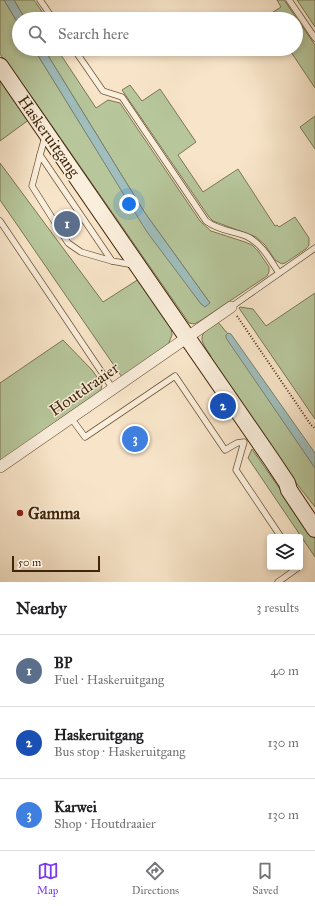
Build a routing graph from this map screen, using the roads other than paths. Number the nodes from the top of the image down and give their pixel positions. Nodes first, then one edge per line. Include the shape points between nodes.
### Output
1 (40, 0) edge
2 (289, 0) edge
3 (48, 12) edge
4 (297, 12) edge
5 (303, 20) edge
6 (315, 38) edge
7 (79, 56) edge
8 (0, 66) edge
9 (46, 133) junction
10 (40, 155) junction
11 (0, 221) edge
12 (315, 248) edge
13 (112, 261) junction
14 (138, 266) junction
15 (279, 273) junction
16 (231, 307) joint
17 (187, 338) junction
18 (113, 389) junction
19 (71, 418) junction
20 (249, 439) junction
21 (0, 467) edge
22 (287, 483) junction
23 (315, 513) edge
24 (315, 529) edge
25 (279, 534) edge
26 (294, 570) edge
27 (278, 582) edge

1 - 3 lane
2 - 4 lane
5 - 6 lane
7 - 15 lane via 103,91 122,97 206,221 217,228 254,241
8 - 9 main road, Haskeruitgang
9 - 10 lane
9 - 14 main road, Haskeruitgang
10 - 13 lane
10 - 13 lane via 32,186 68,243 81,252
11 - 18 lane
12 - 15 lane
13 - 14 lane
14 - 17 main road, Haskeruitgang
15 - 16 lane
16 - 17 street, Houtdraaier
17 - 18 street, Houtdraaier
17 - 20 main road, Haskeruitgang
18 - 19 street, Houtdraaier
19 - 20 lane via 85,437 175,376 225,450
19 - 21 street, Houtdraaier
20 - 22 main road, Haskeruitgang
20 - 25 lane via 236,470
22 - 23 main road, Haskeruitgang via 295,487
22 - 24 main road, Haskeruitgang via 288,490
26 - 27 lane

